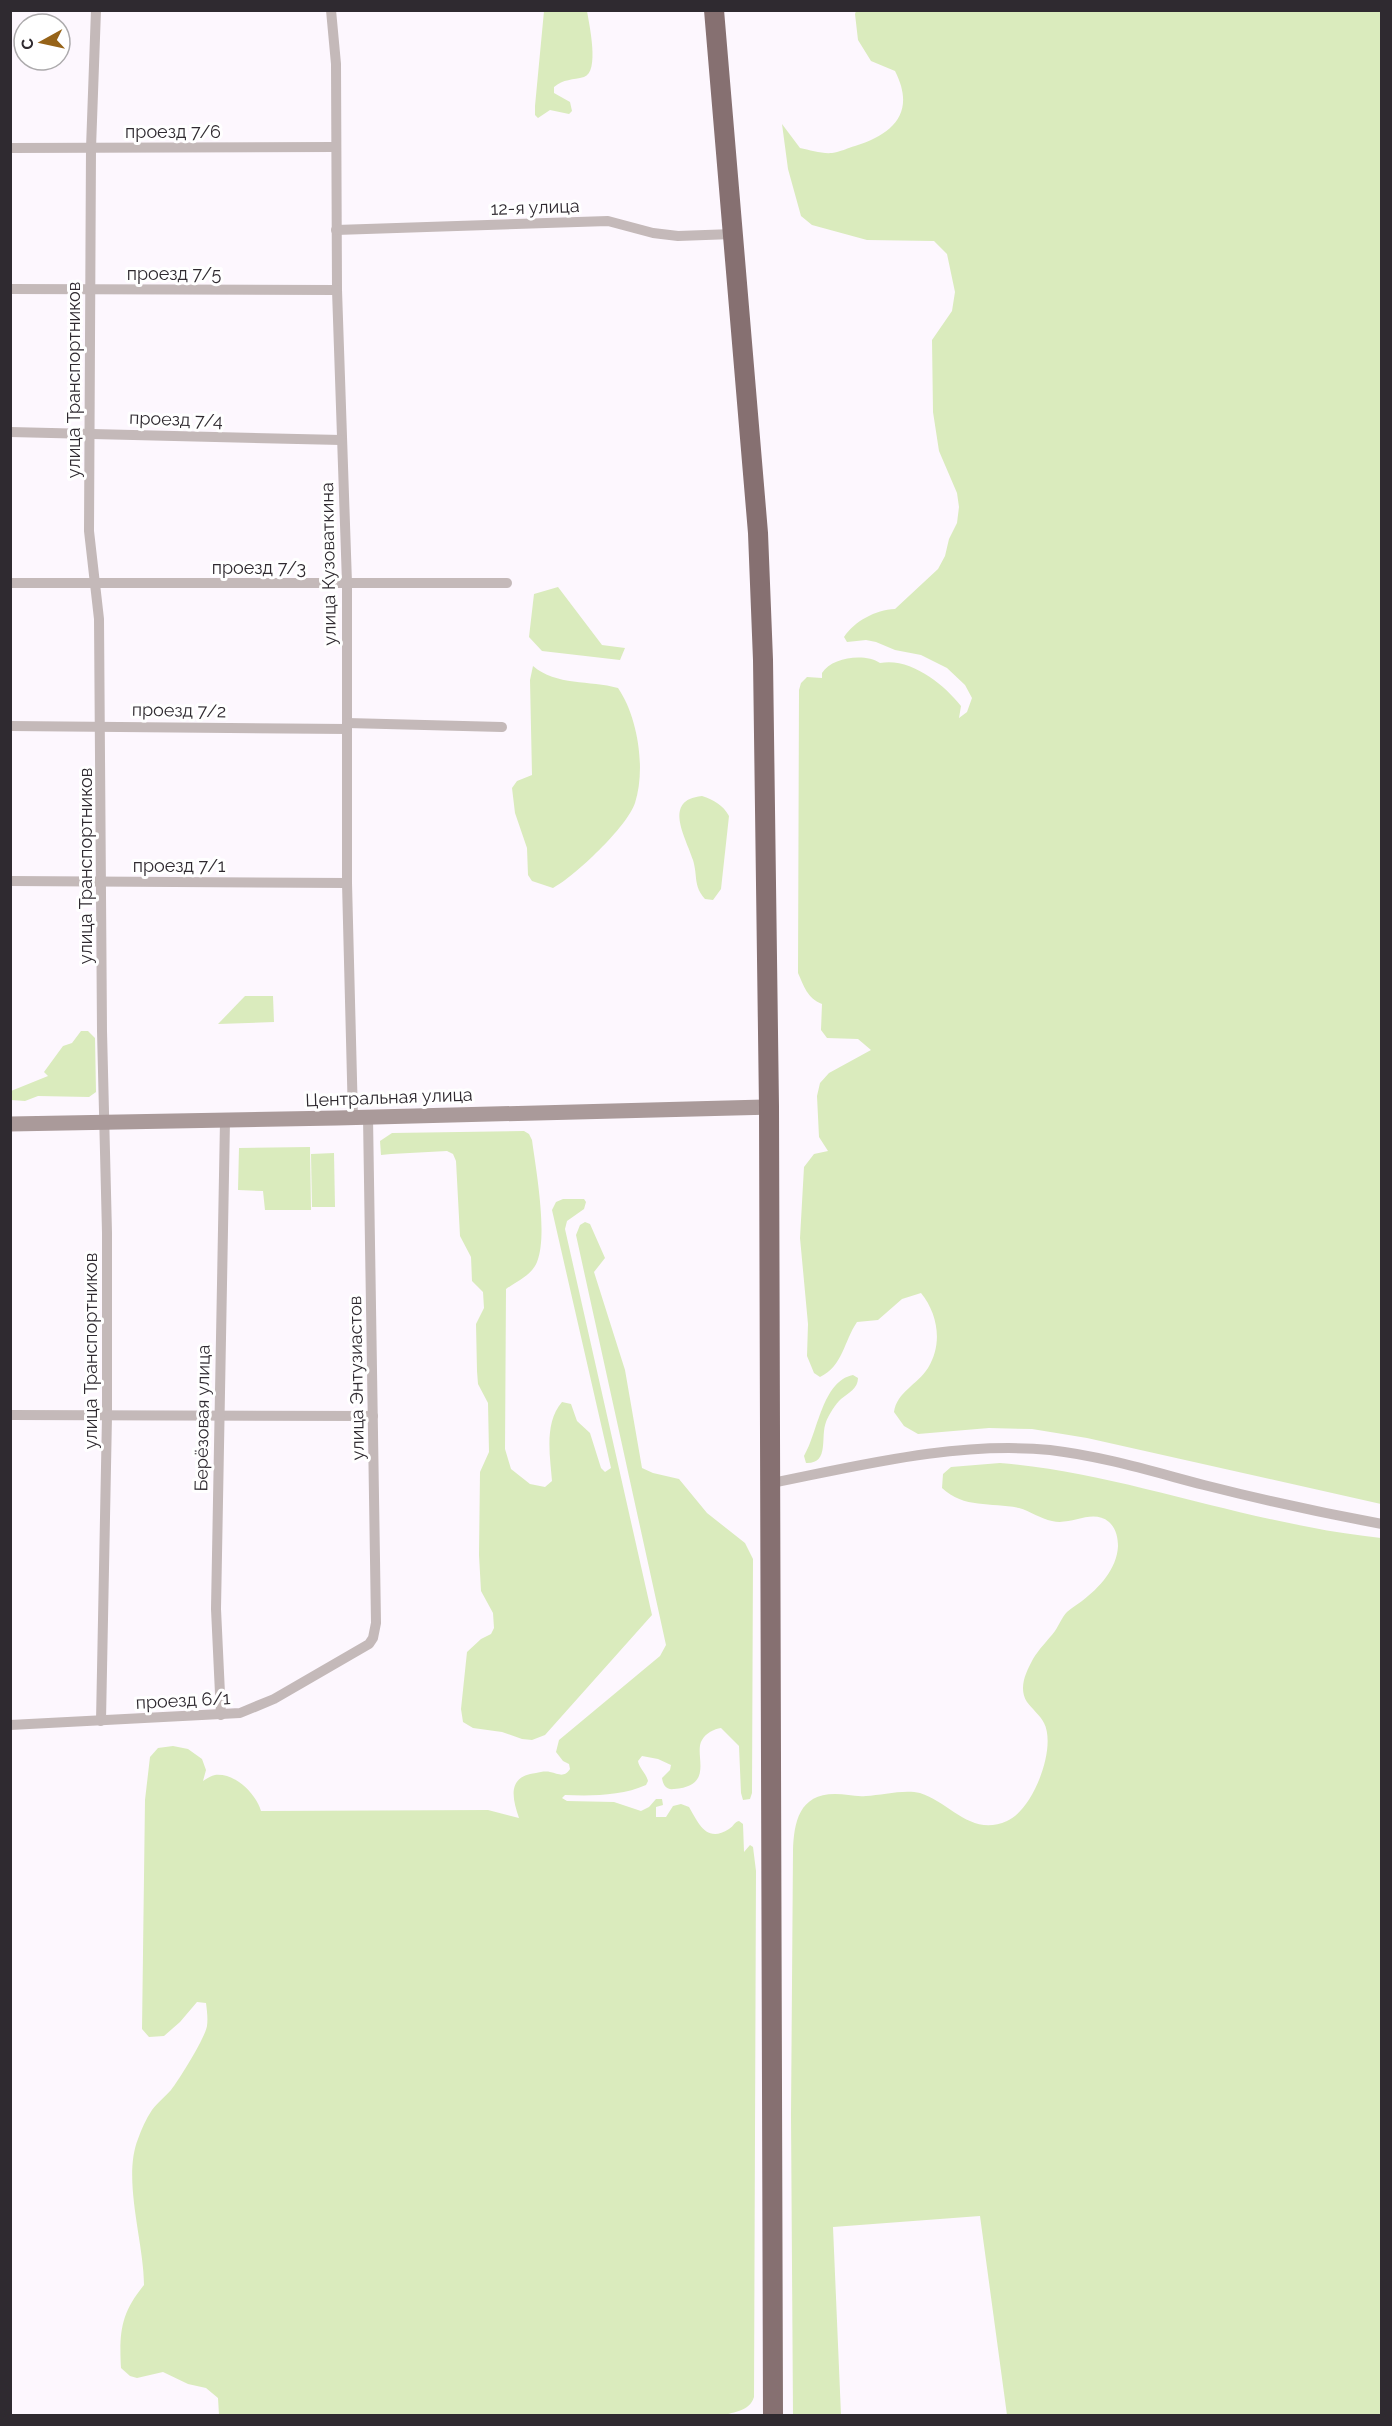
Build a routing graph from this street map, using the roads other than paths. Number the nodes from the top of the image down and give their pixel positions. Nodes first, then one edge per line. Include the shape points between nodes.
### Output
1 (96, 10) edge
2 (331, 10) edge
3 (714, 10) edge
4 (335, 147) junction
5 (10, 148) edge
6 (91, 148) junction
7 (336, 230) junction
8 (733, 234) junction
9 (10, 289) edge
10 (90, 290) junction
11 (337, 290) junction
12 (10, 432) edge
13 (89, 433) junction
14 (341, 440) junction
15 (10, 583) edge
16 (96, 583) junction
17 (347, 583) junction
18 (507, 584) dead end
19 (10, 726) edge
20 (102, 726) junction
21 (347, 726) junction
22 (502, 727) dead end
23 (10, 881) edge
24 (101, 882) junction
25 (347, 883) junction
26 (770, 1107) junction
27 (361, 1118) junction
28 (225, 1121) junction
29 (104, 1122) junction
30 (10, 1124) edge
31 (10, 1415) edge
32 (107, 1416) junction
33 (219, 1416) junction
34 (373, 1416) junction
35 (772, 1484) junction
36 (1382, 1524) edge
37 (373, 1638) joint
38 (221, 1715) junction
39 (101, 1721) junction
40 (10, 1725) edge
41 (773, 2415) edge

1 - 6 street, улица Транспортников
2 - 4 street, улица Кузоваткина via 336,64
3 - 8 highway
4 - 6 street, проезд 7/6
4 - 7 street, улица Кузоваткина
5 - 6 street, проезд 7/6
6 - 10 street, улица Транспортников
7 - 8 street, 12-я улица via 608,221 678,236
7 - 11 street, улица Кузоваткина
8 - 26 highway via 761,592
9 - 10 street, проезд 7/5
10 - 11 street, проезд 7/5
10 - 13 street, улица Транспортников
11 - 14 street, улица Кузоваткина
12 - 13 street, проезд 7/4
13 - 14 street, проезд 7/4
13 - 16 street, улица Транспортников via 90,531
14 - 17 street, улица Кузоваткина
15 - 16 street, проезд 7/3
16 - 17 street, проезд 7/3
16 - 20 street, улица Транспортников
17 - 18 street, проезд 7/3
17 - 21 street, улица Кузоваткина
19 - 20 street, проезд 7/2
20 - 21 street, проезд 7/2
20 - 24 street, улица Транспортников
21 - 22 street, проезд 7/2
21 - 25 street, улица Кузоваткина
23 - 24 street, проезд 7/1
24 - 25 street, проезд 7/1
24 - 29 street, улица Транспортников
25 - 27 street, улица Кузоваткина
26 - 27 street, Центральная улица
26 - 35 highway
27 - 28 street, Центральная улица
27 - 34 street, улица Энтузиастов
28 - 29 street, Центральная улица
28 - 33 street, Берёзовая улица
29 - 30 street, Центральная улица
29 - 32 street, улица Транспортников
31 - 32 street
32 - 33 street
32 - 39 street, улица Транспортников
33 - 34 street
33 - 38 street, Берёзовая улица via 216,1609
34 - 37 street, улица Энтузиастов
35 - 36 street via 961,1451 1050,1450
35 - 41 highway
37 - 38 street, проезд 6/1 via 369,1644 268,1702 240,1713
38 - 39 street, проезд 6/1
39 - 40 street, проезд 6/1

